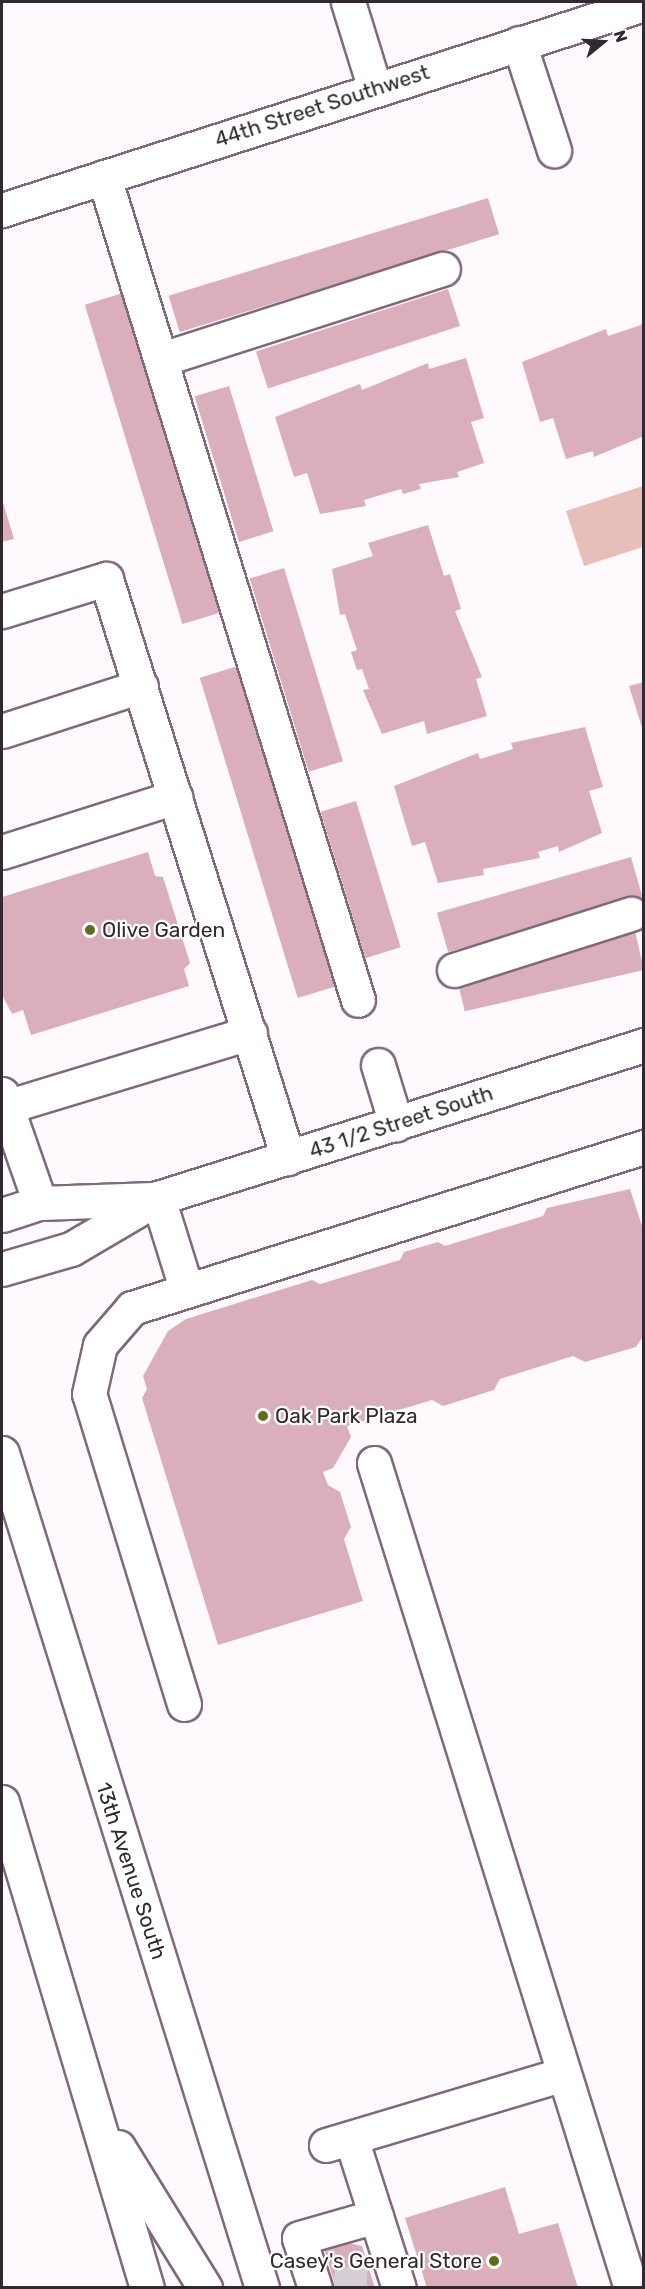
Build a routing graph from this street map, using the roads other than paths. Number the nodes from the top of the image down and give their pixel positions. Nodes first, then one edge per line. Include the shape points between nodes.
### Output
1 (348, 2) edge
2 (644, 4) edge
3 (519, 43) junction
4 (375, 89) junction
5 (554, 150) dead end
6 (104, 177) junction
7 (2, 210) edge
8 (443, 269) dead end
9 (162, 359) junction
10 (2, 612) edge
11 (141, 686) junction
12 (2, 731) edge
13 (175, 797) junction
14 (2, 852) edge
15 (631, 914) dead end
16 (454, 970) dead end
17 (358, 1000) dead end
18 (250, 1033) junction
19 (644, 1045) edge
20 (378, 1065) dead end
21 (4, 1100) edge
22 (396, 1124) junction
23 (644, 1147) edge
24 (288, 1158) junction
25 (158, 1198) junction
26 (40, 1203) junction
27 (2, 1215) edge
28 (2, 1269) edge
29 (186, 1288) junction
30 (2, 1453) edge
31 (374, 1463) dead end
32 (184, 1704) dead end
33 (2, 1802) edge
34 (564, 2074) junction
35 (95, 2110) junction
36 (376, 2216) junction
37 (321, 2284) edge
38 (391, 2285) edge
39 (147, 2288) edge
40 (205, 2288) edge
41 (262, 2288) edge
42 (631, 2288) edge

1 - 4 main road
2 - 3 main road, 44th Street Southwest
3 - 4 main road, 44th Street Southwest
3 - 5 main road
4 - 6 main road, 44th Street Southwest
6 - 7 main road, 44th Street Southwest
6 - 9 main road
8 - 9 main road
9 - 17 main road
10 - 11 main road via 106,579
11 - 12 main road
11 - 13 main road
13 - 14 main road
13 - 18 main road
15 - 16 main road
18 - 21 main road
18 - 24 main road
19 - 22 main road, 43 1/2 Street South
20 - 22 main road
21 - 26 main road
22 - 24 main road, 43 1/2 Street South
23 - 29 main road
24 - 25 main road, 43 1/2 Street South
25 - 26 main road, 43 1/2 Street South
25 - 28 main road, 43 1/2 Street South via 71,1249
25 - 29 main road
26 - 27 main road, 43 1/2 Street South
29 - 32 main road via 132,1308 100,1345 89,1394
30 - 41 main road, 13th Avenue South
31 - 34 main road
33 - 35 main road
34 - 36 main road via 338,2141
34 - 42 main road
35 - 39 main road
35 - 40 main road
36 - 37 main road via 299,2238
36 - 38 main road

